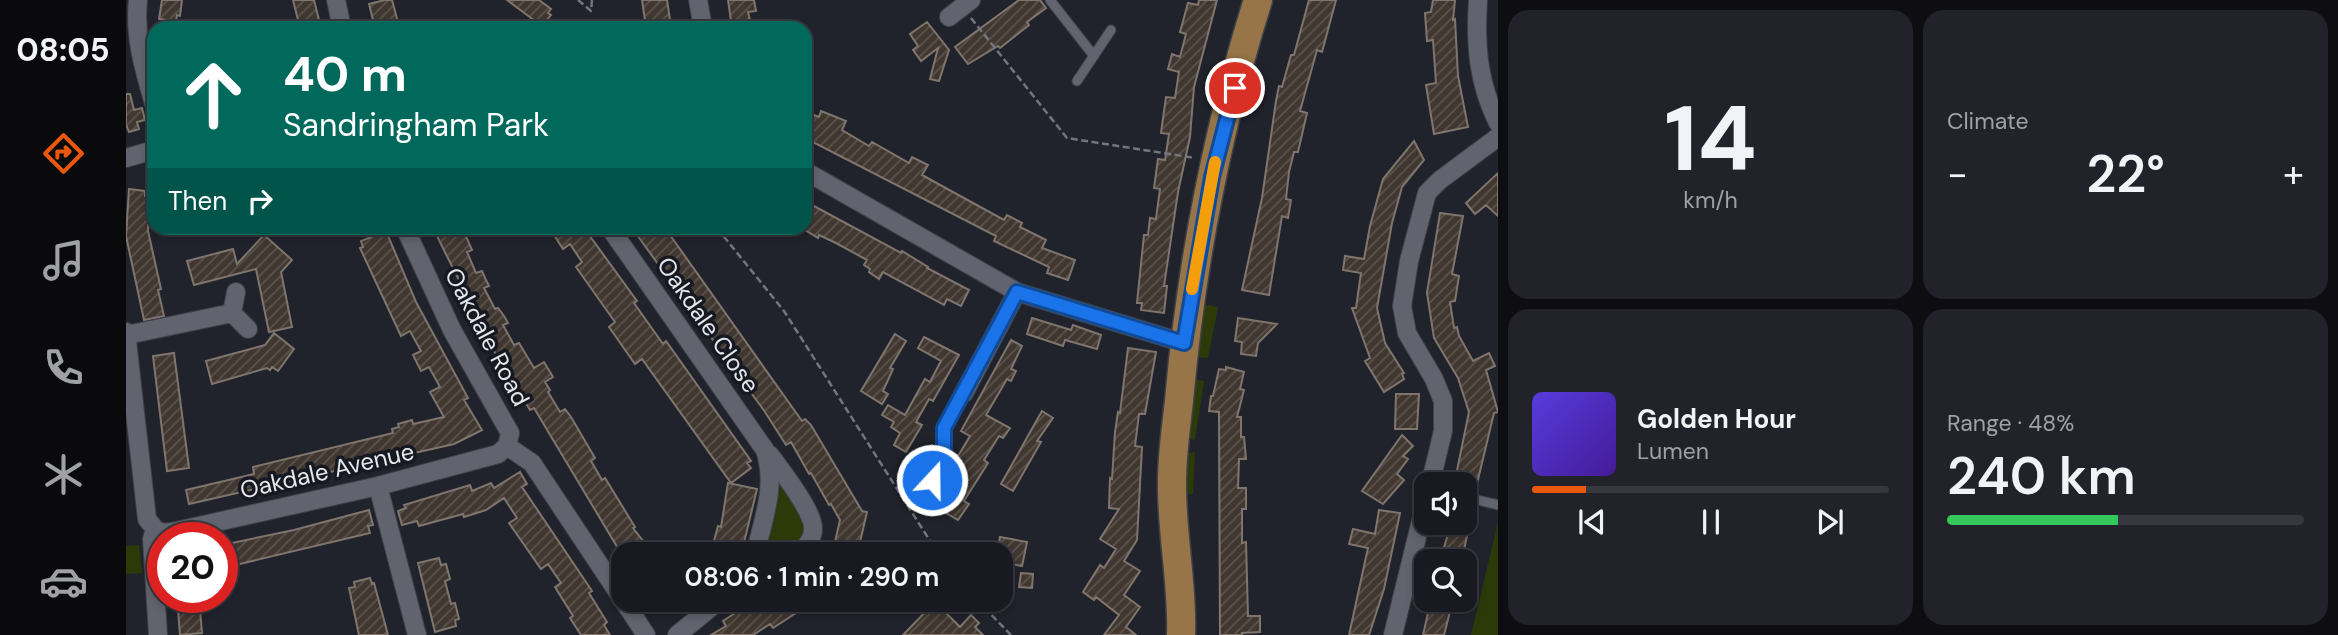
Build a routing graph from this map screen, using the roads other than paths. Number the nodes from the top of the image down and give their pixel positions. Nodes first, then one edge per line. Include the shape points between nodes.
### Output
1 (138, 0) edge
2 (336, 0) edge
3 (698, 0) edge
4 (1050, 0) edge
5 (1258, 0) edge
6 (1478, 0) edge
7 (340, 21) edge
8 (702, 21) edge
9 (1111, 30) dead end
10 (1094, 56) junction
11 (147, 77) edge
12 (1077, 81) dead end
13 (1498, 123) edge
14 (1498, 137) edge
15 (147, 152) edge
16 (126, 158) edge
17 (812, 174) edge
18 (408, 235) edge
19 (615, 235) edge
20 (236, 292) dead end
21 (1017, 292) junction
22 (232, 313) junction
23 (248, 329) dead end
24 (126, 333) edge
25 (1184, 343) junction
26 (964, 393) joint
27 (507, 446) junction
28 (765, 450) junction
29 (1433, 472) edge
30 (932, 480) dead end
31 (378, 486) junction
32 (1477, 500) edge
33 (1498, 505) edge
34 (149, 522) edge
35 (217, 522) edge
36 (1418, 535) edge
37 (758, 542) edge
38 (809, 542) edge
39 (611, 582) edge
40 (631, 612) edge
41 (705, 612) edge
42 (157, 613) edge
43 (1184, 627) edge
44 (158, 635) edge
45 (417, 635) edge
46 (646, 635) edge
47 (677, 635) edge
48 (1394, 635) edge

1 - 11 street via 136,22
2 - 7 street
3 - 8 street
4 - 10 lane
5 - 25 main road via 1216,161
6 - 13 street via 1479,68 1486,100
9 - 10 lane
10 - 12 lane
14 - 29 street via 1427,193 1409,261 1402,306 1407,333 1443,401 1443,431
15 - 16 street
17 - 21 street
18 - 27 street, Oakdale Road via 452,330 510,433
19 - 28 street, Oakdale Close
20 - 22 street
21 - 25 street
21 - 26 street
22 - 23 street
22 - 24 street
24 - 34 street
25 - 43 main road via 1172,481
26 - 30 lane via 944,428 944,460
27 - 31 street, Oakdale Avenue via 498,454
27 - 39 street, Oakdale Road via 532,463
28 - 37 street, Oakdale Close via 772,482
28 - 38 street, Oakdale Close via 810,515
31 - 35 street, Oakdale Avenue
31 - 45 street
32 - 33 lane
36 - 48 street
40 - 46 street, Oakdale Road
41 - 47 street
42 - 44 street

